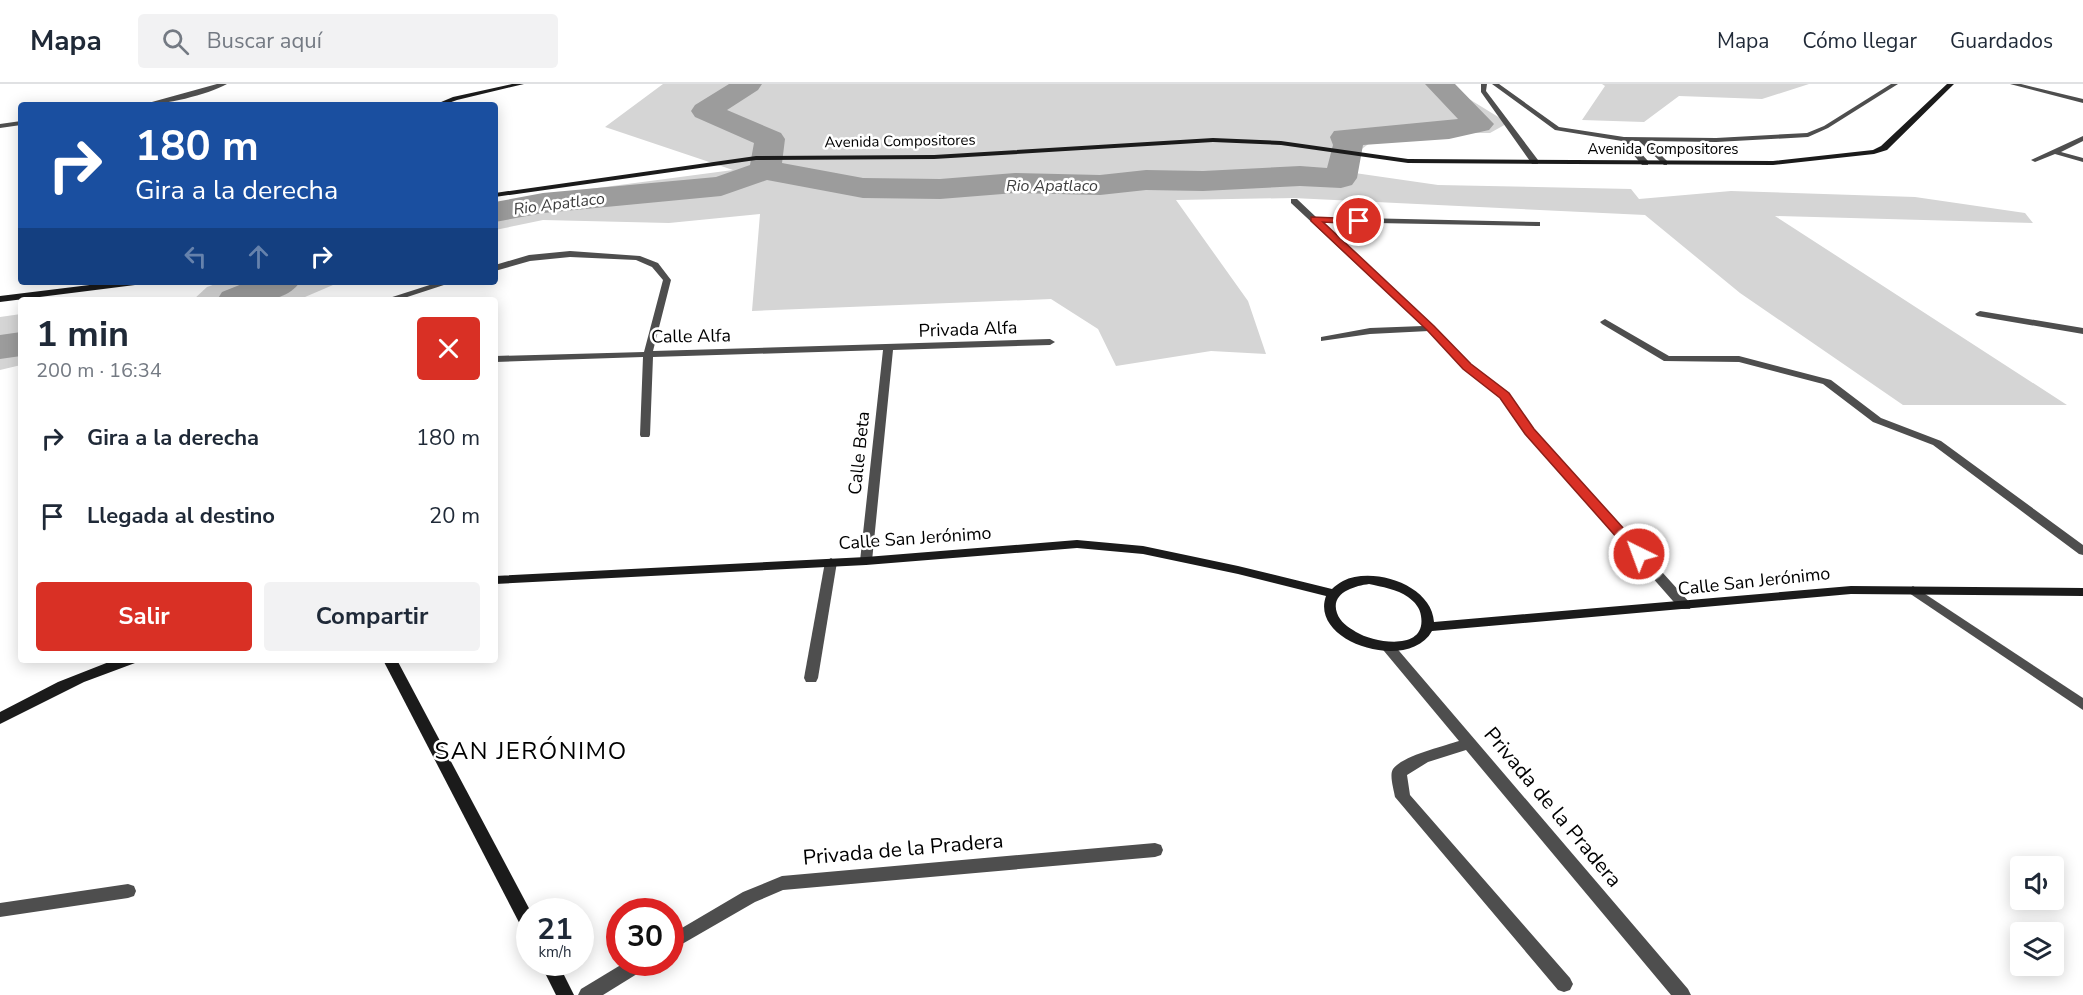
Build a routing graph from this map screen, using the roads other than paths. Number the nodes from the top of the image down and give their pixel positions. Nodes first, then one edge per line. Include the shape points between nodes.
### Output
1 (224, 84) edge
2 (521, 84) edge
3 (1484, 84) edge
4 (1495, 84) edge
5 (1895, 84) edge
6 (1951, 84) edge
7 (2017, 84) edge
8 (2083, 100) edge
9 (159, 102) edge
10 (444, 102) edge
11 (18, 123) edge
12 (0, 126) edge
13 (2083, 138) edge
14 (1624, 139) junction
15 (1641, 139) junction
16 (2054, 152) junction
17 (2035, 159) dead end
18 (2083, 160) edge
19 (1535, 162) junction
20 (1645, 163) junction
21 (1664, 163) junction
22 (498, 195) edge
23 (1294, 201) dead end
24 (1314, 219) junction
25 (1537, 224) dead end
26 (498, 267) edge
27 (111, 285) edge
28 (439, 285) edge
29 (398, 297) edge
30 (0, 299) edge
31 (1980, 314) dead end
32 (1605, 322) dead end
33 (1431, 328) junction
34 (2083, 331) edge
35 (1324, 339) dead end
36 (1050, 342) dead end
37 (888, 349) junction
38 (648, 353) junction
39 (498, 359) edge
40 (645, 435) dead end
41 (2083, 551) edge
42 (866, 561) junction
43 (831, 562) junction
44 (498, 580) edge
45 (1913, 590) junction
46 (2083, 592) edge
47 (1334, 594) junction
48 (1685, 606) junction
49 (1429, 627) junction
50 (1389, 648) junction
51 (119, 663) edge
52 (392, 663) edge
53 (812, 678) dead end
54 (2083, 705) edge
55 (0, 719) edge
56 (1470, 742) junction
57 (1155, 850) dead end
58 (128, 891) dead end
59 (516, 900) edge
60 (0, 910) edge
61 (684, 936) edge
62 (556, 976) edge
63 (618, 976) edge
64 (1564, 984) dead end
65 (565, 995) edge
66 (587, 995) edge
67 (1682, 995) edge

1 - 9 street
2 - 10 street
3 - 19 street via 1482,91
4 - 14 street via 1557,129
5 - 15 street via 1808,135 1716,141
6 - 21 street, Avenida Compositores via 1892,142 1874,152 1773,163
7 - 8 street
11 - 12 street
13 - 16 street
14 - 15 street
14 - 20 street
15 - 21 street
16 - 17 street
16 - 18 street
19 - 20 street, Avenida Compositores
19 - 22 street, Avenida Compositores via 1408,161 1258,141 1213,140 934,157 756,159
20 - 21 street, Avenida Compositores
23 - 24 street
24 - 25 street
24 - 33 street
26 - 38 street via 529,258 570,254 637,258 655,266 667,280
27 - 30 street
28 - 29 street
31 - 34 street
32 - 41 street via 1666,359 1739,359 1827,382 1877,420 1936,443
33 - 35 street via 1370,331
33 - 48 street via 1467,366 1505,395 1530,432
36 - 37 street, Privada Alfa
37 - 38 street, Calle Alfa
37 - 42 street, Calle Beta
38 - 39 street, Calle Alfa
38 - 40 street
42 - 43 street, Calle San Jerónimo
42 - 47 street, Calle San Jerónimo via 1077,544 1143,550
43 - 44 street, Calle San Jerónimo
43 - 53 street
45 - 46 street, Calle San Jerónimo
45 - 48 street, Calle San Jerónimo via 1851,590
45 - 54 street
47 - 49 street via 1348,583 1369,580 1393,584 1421,603 1427,611
47 - 50 street via 1329,604 1340,628 1362,642
48 - 49 street, Calle San Jerónimo
49 - 50 street via 1415,642
50 - 56 street, Privada de la Pradera
51 - 55 street via 70,681
52 - 59 street
56 - 64 street via 1423,758 1399,772 1403,797
56 - 67 street, Privada de la Pradera
57 - 61 street, Privada de la Pradera via 791,882 766,888
58 - 60 street
62 - 65 street
63 - 66 street

